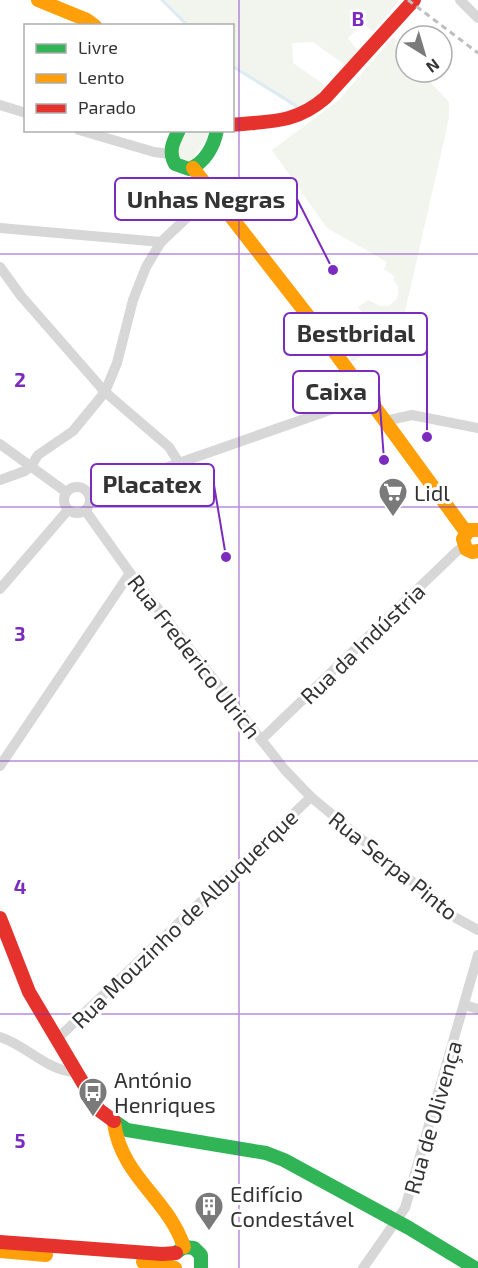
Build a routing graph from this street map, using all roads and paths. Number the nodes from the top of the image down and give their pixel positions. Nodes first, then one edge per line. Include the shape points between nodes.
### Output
1 (38, 0) edge
2 (414, 0) edge
3 (460, 0) edge
4 (478, 18) edge
5 (92, 24) edge
6 (0, 105) edge
7 (24, 112) edge
8 (234, 125) edge
9 (87, 132) edge
10 (178, 132) edge
11 (217, 132) edge
12 (170, 154) junction
13 (193, 168) junction
14 (213, 193) junction
15 (0, 228) edge
16 (161, 242) junction
17 (0, 267) edge
18 (105, 392) junction
19 (367, 397) junction
20 (385, 421) junction
21 (478, 428) edge
22 (0, 444) edge
23 (179, 463) junction
24 (31, 466) junction
25 (0, 480) edge
26 (66, 492) junction
27 (90, 496) junction
28 (68, 510) junction
29 (86, 510) junction
30 (472, 531) edge
31 (474, 551) edge
32 (130, 573) junction
33 (0, 590) edge
34 (261, 741) junction
35 (0, 766) edge
36 (312, 797) junction
37 (0, 918) edge
38 (478, 930) edge
39 (478, 955) edge
40 (476, 970) edge
41 (464, 1005) junction
42 (478, 1009) edge
43 (0, 1037) edge
44 (56, 1040) junction
45 (74, 1072) junction
46 (114, 1123) junction
47 (399, 1219) junction
48 (0, 1242) edge
49 (180, 1250) junction
50 (0, 1251) edge
51 (478, 1259) edge
52 (204, 1267) edge
53 (175, 1268) edge
54 (363, 1268) edge
55 (475, 1268) edge

1 - 5 street
2 - 8 street via 310,110 298,117
3 - 4 street
6 - 7 street
9 - 12 street
10 - 12 street
11 - 13 street
12 - 13 street via 175,164
13 - 14 street
14 - 16 street
14 - 19 street
15 - 16 street
16 - 18 street via 146,267
17 - 18 street
18 - 23 street via 170,447
18 - 24 street via 73,431 38,455
19 - 20 street
19 - 23 street
20 - 21 street via 412,415
20 - 30 street
22 - 24 street
23 - 27 street
24 - 25 street
24 - 26 street
26 - 27 street via 79,487
26 - 28 street
27 - 29 street
28 - 29 street
28 - 33 street
29 - 32 street, Rua Frederico Ulrich
30 - 31 street via 463,539
31 - 34 street, Rua da Indústria via 456,552
32 - 34 street, Rua Frederico Ulrich
32 - 35 street
34 - 36 street, Rua Frederico Ulrich
36 - 38 street, Rua Serpa Pinto via 456,918
36 - 44 street, Rua Mouzinho de Albuquerque
37 - 44 street via 29,992
39 - 40 street, Rua de Olivença
40 - 41 street, Rua de Olivença
41 - 42 street
41 - 47 street, Rua de Olivença
43 - 45 street via 62,1071
44 - 45 street
45 - 46 street via 99,1110
46 - 47 street via 127,1130 266,1153
46 - 47 street via 268,1144
46 - 49 street via 121,1149 178,1230
47 - 51 street
47 - 54 street, Rua de Olivença
47 - 55 street
48 - 49 street via 162,1254
49 - 52 street via 194,1248
49 - 53 street via 173,1260
50 - 53 street via 161,1263

